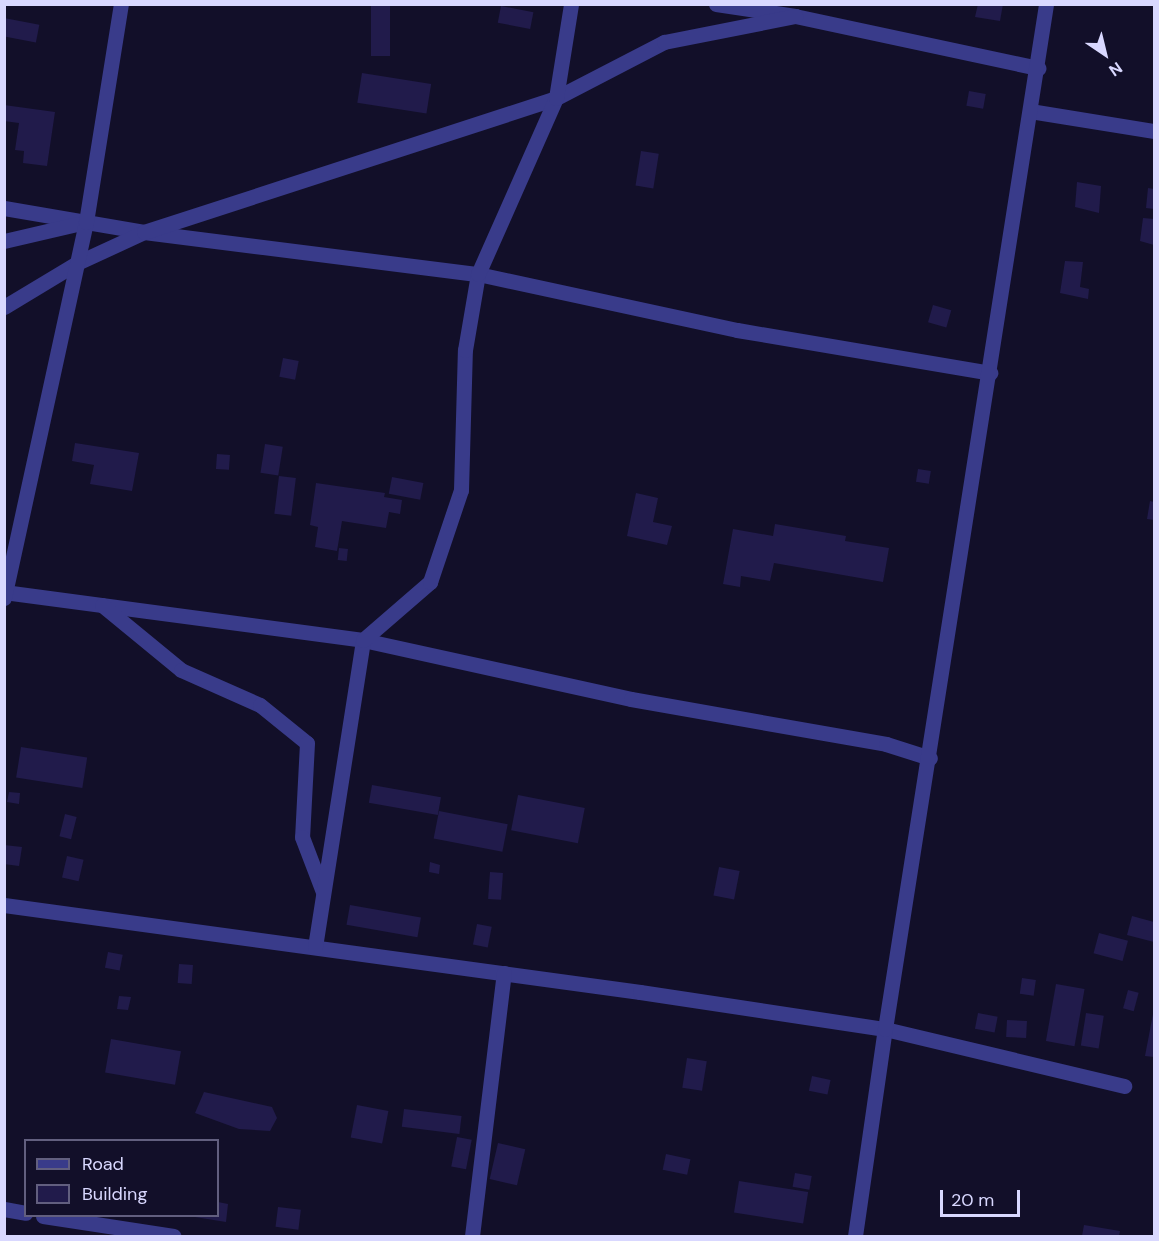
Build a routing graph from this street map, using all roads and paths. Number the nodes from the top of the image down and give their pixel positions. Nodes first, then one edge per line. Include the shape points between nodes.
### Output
1 (121, 4) edge
2 (571, 4) edge
3 (716, 4) edge
4 (1046, 4) edge
5 (795, 16) junction
6 (1038, 68) junction
7 (556, 98) junction
8 (1030, 111) junction
9 (1155, 131) edge
10 (4, 208) edge
11 (86, 222) junction
12 (144, 232) junction
13 (4, 241) edge
14 (77, 263) junction
15 (478, 274) junction
16 (4, 307) edge
17 (990, 373) junction
18 (5, 594) edge
19 (102, 605) junction
20 (363, 640) junction
21 (930, 758) junction
22 (324, 892) junction
23 (4, 905) edge
24 (315, 948) junction
25 (504, 973) junction
26 (885, 1029) junction
27 (1124, 1086) dead end
28 (4, 1209) edge
29 (24, 1213) edge
30 (55, 1217) edge
31 (173, 1236) edge
32 (472, 1236) edge
33 (855, 1236) edge

1 - 11 street
2 - 7 street
3 - 5 street
4 - 6 street
5 - 6 street
5 - 7 street via 664,42
6 - 8 street
7 - 12 street
7 - 15 street
8 - 9 street
8 - 17 street
10 - 11 street
11 - 12 street
11 - 13 street
11 - 14 street
12 - 14 street
12 - 15 street
14 - 16 street
14 - 18 street
15 - 17 street via 737,330
15 - 20 street via 465,350 461,490 430,582
17 - 21 street
18 - 19 street
19 - 20 street
19 - 22 street via 181,670 260,705 307,743 302,837
20 - 21 street via 631,699 886,744
20 - 22 street
21 - 26 street
22 - 24 street
23 - 24 street
24 - 25 street
25 - 26 street
25 - 32 street
26 - 27 street
26 - 33 street
28 - 29 street
30 - 31 street

